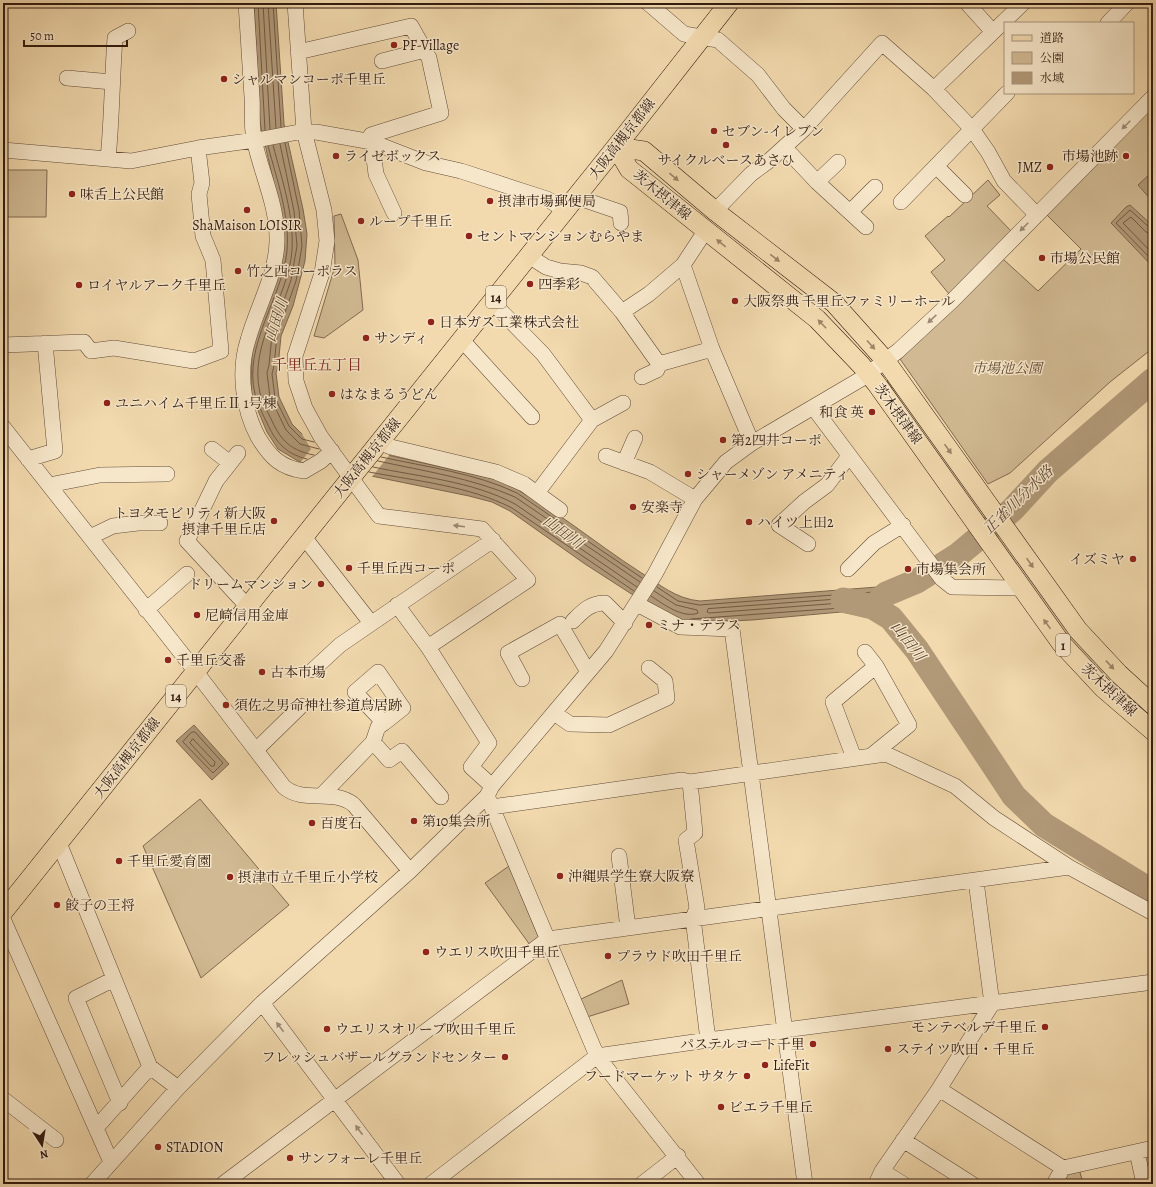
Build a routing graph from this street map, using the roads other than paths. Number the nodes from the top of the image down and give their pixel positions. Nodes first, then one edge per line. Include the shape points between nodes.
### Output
1 (246, 3) edge
2 (295, 3) edge
3 (648, 3) edge
4 (729, 3) edge
5 (967, 3) edge
6 (1023, 3) edge
7 (1127, 3) edge
8 (1109, 22) edge
9 (128, 32) dead end
10 (993, 32) junction
11 (702, 37) junction
12 (425, 50) junction
13 (298, 52) junction
14 (382, 61) dead end
15 (67, 78) dead end
16 (112, 82) junction
17 (934, 89) junction
18 (1006, 94) edge
19 (1153, 97) edge
20 (804, 129) junction
21 (972, 129) junction
22 (298, 132) junction
23 (258, 139) junction
24 (372, 142) junction
25 (616, 147) junction
26 (198, 148) junction
27 (785, 148) junction
28 (3, 150) edge
29 (108, 159) junction
30 (838, 162) dead end
31 (936, 166) junction
32 (817, 182) junction
33 (875, 187) dead end
34 (966, 195) dead end
35 (901, 202) dead end
36 (571, 204) junction
37 (715, 211) junction
38 (850, 212) junction
39 (394, 213) dead end
40 (1037, 215) junction
41 (622, 223) dead end
42 (866, 227) dead end
43 (706, 230) junction
44 (529, 256) junction
45 (683, 265) junction
46 (492, 302) junction
47 (622, 312) junction
48 (461, 339) junction
49 (45, 343) junction
50 (3, 345) edge
51 (712, 349) junction
52 (885, 360) junction
53 (659, 364) junction
54 (869, 374) junction
55 (642, 377) dead end
56 (622, 403) dead end
57 (813, 407) junction
58 (532, 416) dead end
59 (592, 420) junction
60 (3, 427) edge
61 (634, 438) dead end
62 (752, 443) junction
63 (378, 445) junction
64 (212, 449) dead end
65 (332, 451) junction
66 (606, 456) dead end
67 (849, 456) junction
68 (28, 458) junction
69 (624, 463) junction
70 (167, 474) dead end
71 (350, 479) junction
72 (49, 485) junction
73 (537, 493) junction
74 (695, 499) junction
75 (560, 510) dead end
76 (160, 524) dead end
77 (903, 525) junction
78 (90, 537) junction
79 (304, 537) junction
80 (493, 540) junction
81 (808, 544) dead end
82 (848, 569) dead end
83 (187, 574) dead end
84 (1021, 588) junction
85 (637, 604) junction
86 (397, 605) junction
87 (248, 607) junction
88 (146, 610) junction
89 (573, 621) dead end
90 (371, 623) junction
91 (625, 623) junction
92 (428, 647) junction
93 (865, 652) dead end
94 (876, 666) junction
95 (649, 668) dead end
96 (313, 670) dead end
97 (195, 672) junction
98 (588, 672) junction
99 (522, 679) dead end
100 (1153, 705) edge
101 (301, 706) dead end
102 (554, 713) junction
103 (384, 723) dead end
104 (1153, 731) edge
105 (373, 742) junction
106 (256, 750) junction
107 (872, 756) junction
108 (854, 758) junction
109 (752, 774) junction
110 (690, 782) junction
111 (321, 796) junction
112 (490, 796) junction
113 (441, 797) dead end
114 (59, 843) junction
115 (619, 856) dead end
116 (1069, 867) junction
117 (410, 871) junction
118 (976, 881) junction
119 (770, 907) junction
120 (3, 912) edge
121 (1153, 913) edge
122 (693, 918) junction
123 (3, 919) edge
124 (628, 928) junction
125 (548, 939) junction
126 (114, 979) junction
127 (1153, 982) edge
128 (262, 1003) junction
129 (992, 1004) junction
130 (784, 1030) junction
131 (708, 1040) junction
132 (597, 1056) junction
133 (150, 1067) junction
134 (178, 1088) junction
135 (939, 1089) junction
136 (3, 1099) edge
137 (336, 1099) junction
138 (120, 1102) junction
139 (96, 1128) junction
140 (56, 1140) dead end
141 (903, 1140) junction
142 (1153, 1148) edge
143 (1137, 1152) junction
144 (678, 1156) junction
145 (111, 1162) junction
146 (1063, 1168) junction
147 (879, 1177) edge
148 (95, 1182) edge
149 (223, 1184) edge
150 (398, 1184) edge
151 (431, 1184) edge
152 (642, 1184) edge
153 (698, 1184) edge
154 (805, 1184) edge
155 (903, 1184) edge
156 (972, 1184) edge
157 (1054, 1184) edge
158 (1144, 1184) edge

1 - 23 street
2 - 13 street
3 - 11 street via 684,34
4 - 11 main road, 大阪高槻京都線 / 14
5 - 10 street
6 - 10 street
7 - 8 street
9 - 16 street via 115,38
10 - 17 street
11 - 20 street via 718,40 758,75 784,109
11 - 25 main road, 大阪高槻京都線 / 14
12 - 13 street via 411,26
12 - 14 street
12 - 24 street via 441,113 371,135
13 - 22 street
15 - 16 street
16 - 29 street via 112,124
17 - 20 street via 882,43
17 - 21 street
18 - 21 street
19 -> 40 street
20 - 27 street
21 - 31 street
21 - 40 street via 1004,181
22 - 23 street
22 - 24 street
22 - 65 street via 324,210 327,241 322,273 295,356 296,380 305,408
23 - 26 street
23 - 65 street via 277,242 271,276 247,341 244,390 252,424 265,448 278,462 290,469 304,471
24 - 36 street via 426,163 461,170 547,199
24 - 39 street via 376,174
25 - 36 main road, 大阪高槻京都線 / 14
25 -> 37 main road, 茨木摂津線 / 1 via 644,151
25 - 43 main road, 茨木摂津線 / 1 via 629,169
26 - 29 street via 131,161
26 - 49 street via 202,183 199,194 203,236 213,260 221,351 194,361 114,348 91,350 84,342
27 - 32 street
27 - 37 street via 751,174
28 - 29 street
30 - 32 street
31 - 34 street
31 - 35 street
32 - 38 street
33 - 38 street
36 - 41 street via 620,212
36 - 44 main road, 大阪高槻京都線 / 14
37 -> 52 main road, 茨木摂津線 / 1 via 834,303
38 - 42 street
40 -> 52 street via 953,300
43 - 45 street
54 -> 43 main road, 茨木摂津線 / 1 via 817,319
44 - 46 main road, 大阪高槻京都線 / 14
44 - 47 street via 546,267 592,277
45 - 47 street via 649,294
45 - 51 street
46 - 48 main road, 大阪高槻京都線 / 14
46 - 59 street via 543,354
47 - 53 street
48 - 58 street
48 - 63 main road, 大阪高槻京都線 / 14
49 - 50 street
49 - 68 street via 55,451
51 - 53 street
51 - 62 street
52 - 54 street
52 -> 100 main road, 茨木摂津線 / 1 via 1078,630 1119,674
53 - 55 street via 657,370
54 - 57 street
54 - 84 main road, 茨木摂津線 / 1
56 - 59 street
57 - 62 street
57 - 67 street
59 - 73 street
60 - 68 street
61 - 69 street
62 - 74 street via 726,462
63 - 71 main road, 大阪高槻京都線 / 14
63 - 73 street via 496,472 524,484
64 - 87 street via 234,458 216,481 186,541
65 - 71 street
66 - 69 street
67 - 77 street
67 - 81 street via 827,485 779,525
68 - 72 street
69 - 74 street via 650,472
70 - 72 street via 100,475
71 - 79 main road, 大阪高槻京都線 / 14
80 -> 71 street via 482,529 379,516
72 - 78 street
73 - 75 street
74 - 85 street
76 - 78 street via 113,526
77 - 82 street via 874,543
77 - 84 street via 942,579 952,587
78 - 88 street
79 - 87 main road, 大阪高槻京都線 / 14
79 - 90 street
80 - 86 street
80 - 92 street via 528,580
83 - 88 street
104 -> 84 main road, 茨木摂津線 / 1 via 1103,688 1061,643
85 - 91 street
85 - 109 street via 680,627 732,629
86 - 90 street
86 - 92 street
87 - 97 main road, 大阪高槻京都線 / 14
88 - 97 street
89 - 91 street via 586,608 596,603 605,603
90 - 96 street via 340,645
91 - 98 street
92 - 112 street via 489,743 471,767
93 - 94 street
94 - 107 street via 909,725
94 - 108 street via 833,702
95 - 102 street via 665,681 667,698 609,724 570,724
97 - 106 street
97 - 114 main road, 大阪高槻京都線 / 14
98 - 99 street via 560,624 508,653
98 - 102 street
101 - 106 street
102 - 112 street
103 - 105 street via 378,727
105 - 111 street
105 - 113 street via 389,760 402,750
106 - 111 street via 290,792
107 - 108 street
107 - 116 street via 886,754 955,786 994,818
108 - 109 street
109 - 110 street
109 - 119 street
110 - 112 street via 682,780
110 - 122 street via 695,833 686,840 697,908
111 - 117 street via 347,800
112 - 117 street
112 - 125 street
114 - 120 main road, 大阪高槻京都線 / 14
114 - 126 street
115 - 124 street
116 - 118 street
116 - 121 street
117 - 128 street
118 - 119 street
118 - 129 street
119 - 122 street
119 - 130 street
122 - 124 street
122 - 131 street
123 - 139 street
124 - 125 street
125 - 132 street
125 - 137 street
126 - 133 street
126 - 138 street via 76,998
127 - 129 street
128 - 134 street
137 -> 128 street
129 - 130 street
129 - 135 street
130 - 131 street
130 - 154 street
131 - 132 street
132 - 144 street
132 - 151 street
133 - 134 street
133 - 138 street
134 - 145 street
135 - 141 street
135 - 146 street
136 - 140 street
137 - 149 street
150 -> 137 street
138 - 139 street
139 - 145 street
141 - 147 street
141 - 156 street
142 - 143 street
143 - 146 street
143 - 158 street
144 - 152 street
144 - 153 street
145 - 148 street
146 - 157 street
147 - 155 street

